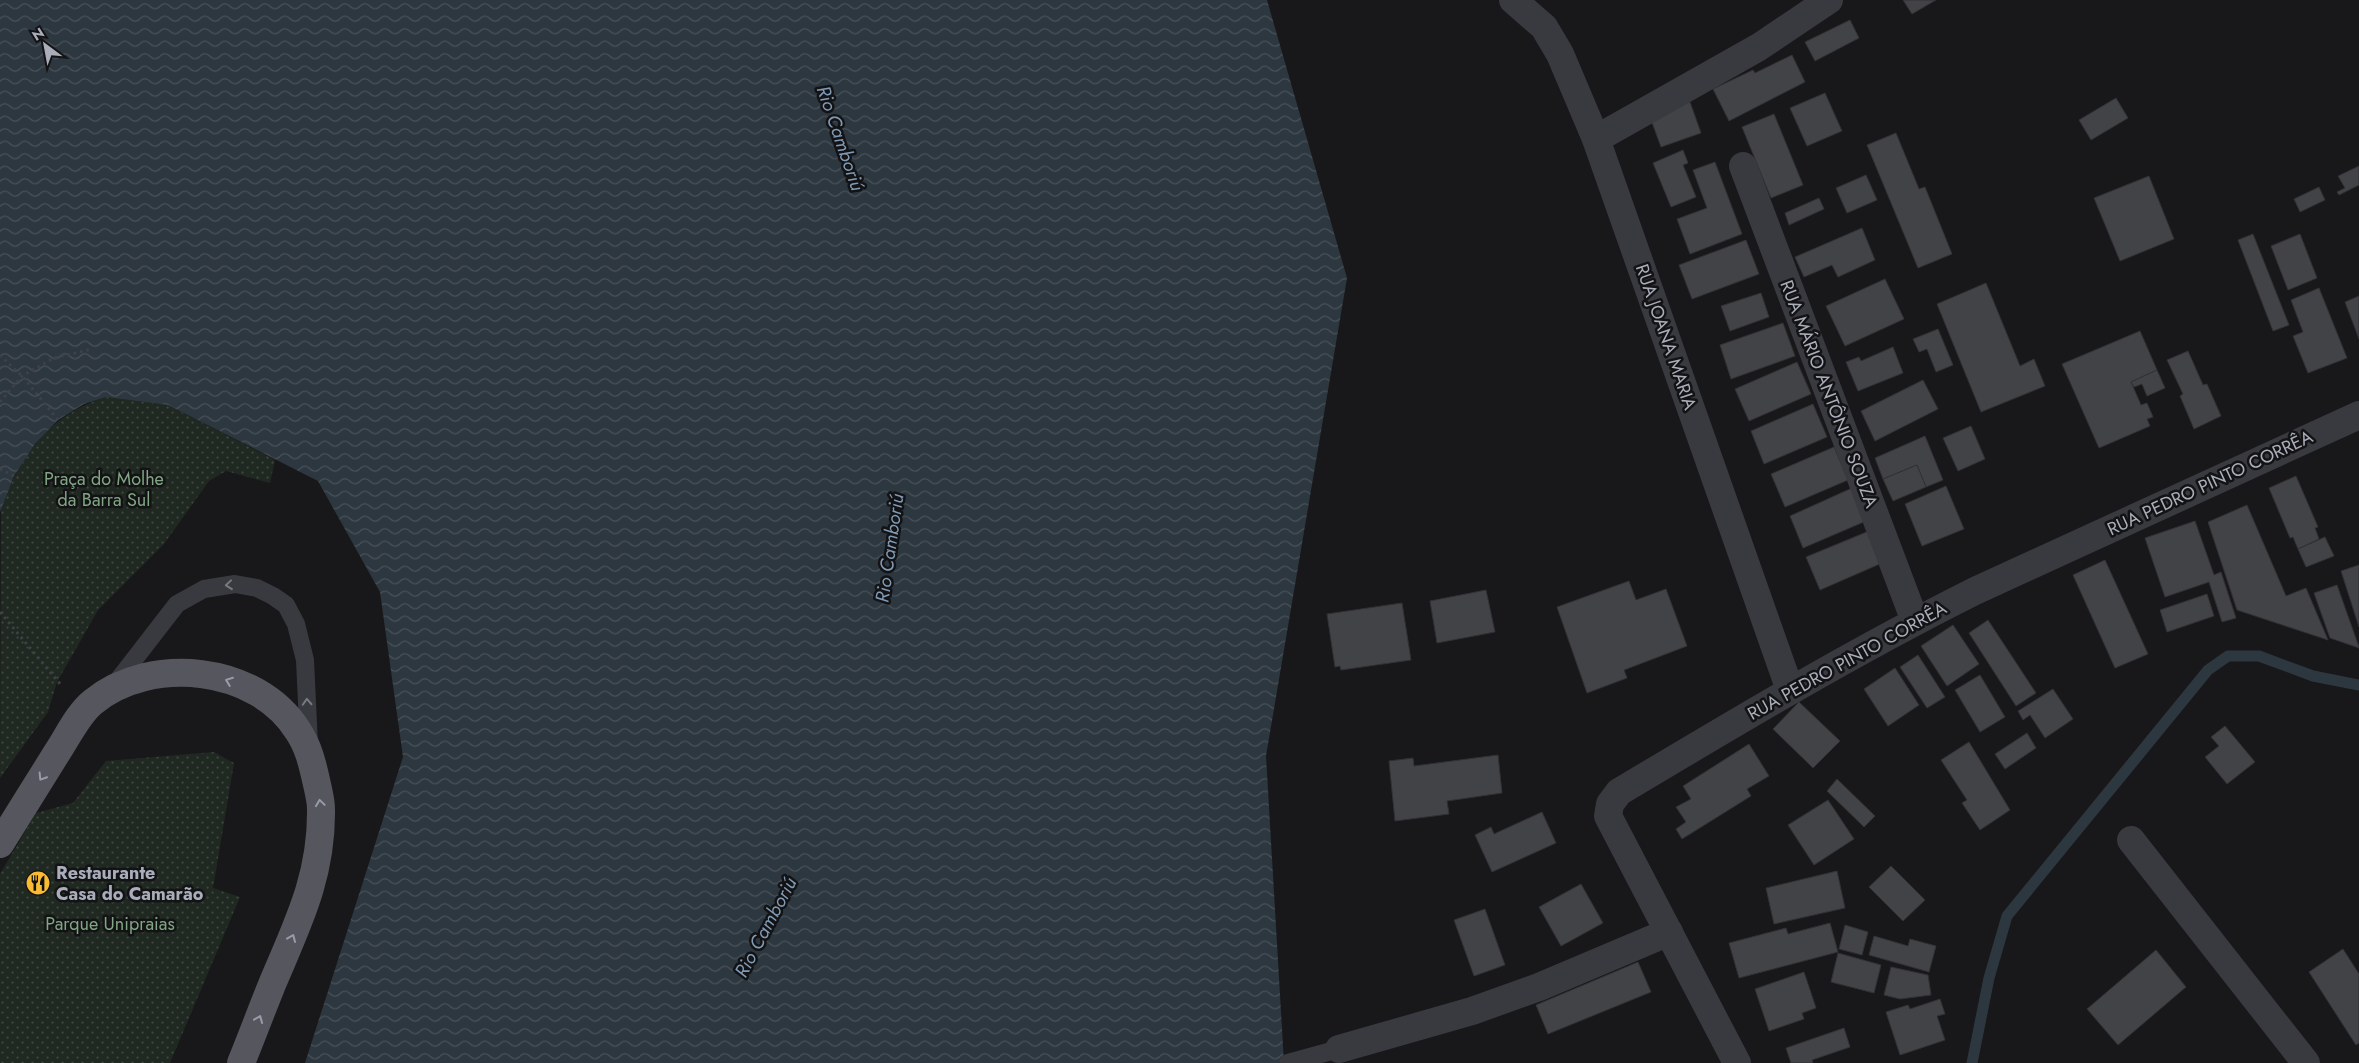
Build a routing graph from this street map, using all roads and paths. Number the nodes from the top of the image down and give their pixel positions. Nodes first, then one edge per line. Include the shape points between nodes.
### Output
1 (1513, 0) edge
2 (1829, 0) edge
3 (1596, 138) junction
4 (1743, 166) dead end
5 (92, 349) dead end
6 (0, 355) edge
7 (22, 376) junction
8 (0, 402) edge
9 (2359, 415) edge
10 (58, 420) dead end
11 (0, 469) edge
12 (14, 476) dead end
13 (0, 612) edge
14 (1915, 621) junction
15 (1790, 690) junction
16 (101, 696) junction
17 (309, 751) junction
18 (2131, 840) dead end
19 (0, 844) edge
20 (1669, 932) junction
21 (1339, 1050) joint
22 (241, 1063) edge
23 (1288, 1063) edge
24 (1737, 1063) edge
25 (2306, 1063) edge

1 - 3 street, RUA JOANA MARIA via 1544,27 1560,54
2 - 3 street via 1759,46
3 - 15 street, RUA JOANA MARIA
4 - 14 street, RUA MÁRIO ANTÔNIO SOUZA
5 - 7 path via 54,358
6 - 7 path
7 - 8 path
7 - 10 path
9 - 14 street, RUA PEDRO PINTO CORRÊA
11 - 12 path
13 - 16 path via 57,682
14 - 15 street, RUA PEDRO PINTO CORRÊA
15 - 20 street, RUA PEDRO PINTO CORRÊA via 1619,792 1610,804 1608,816
17 -> 16 main road via 297,728 272,703 221,678 179,672 144,678
17 -> 16 lane via 305,660 296,624 286,605 257,588 235,584 204,589 177,604
16 -> 19 main road via 68,736
22 -> 17 main road via 299,922 320,852 322,807
18 - 25 street
20 - 21 street via 1539,987 1472,1011
20 - 24 street, RUA PEDRO PINTO CORRÊA
21 - 23 lane

